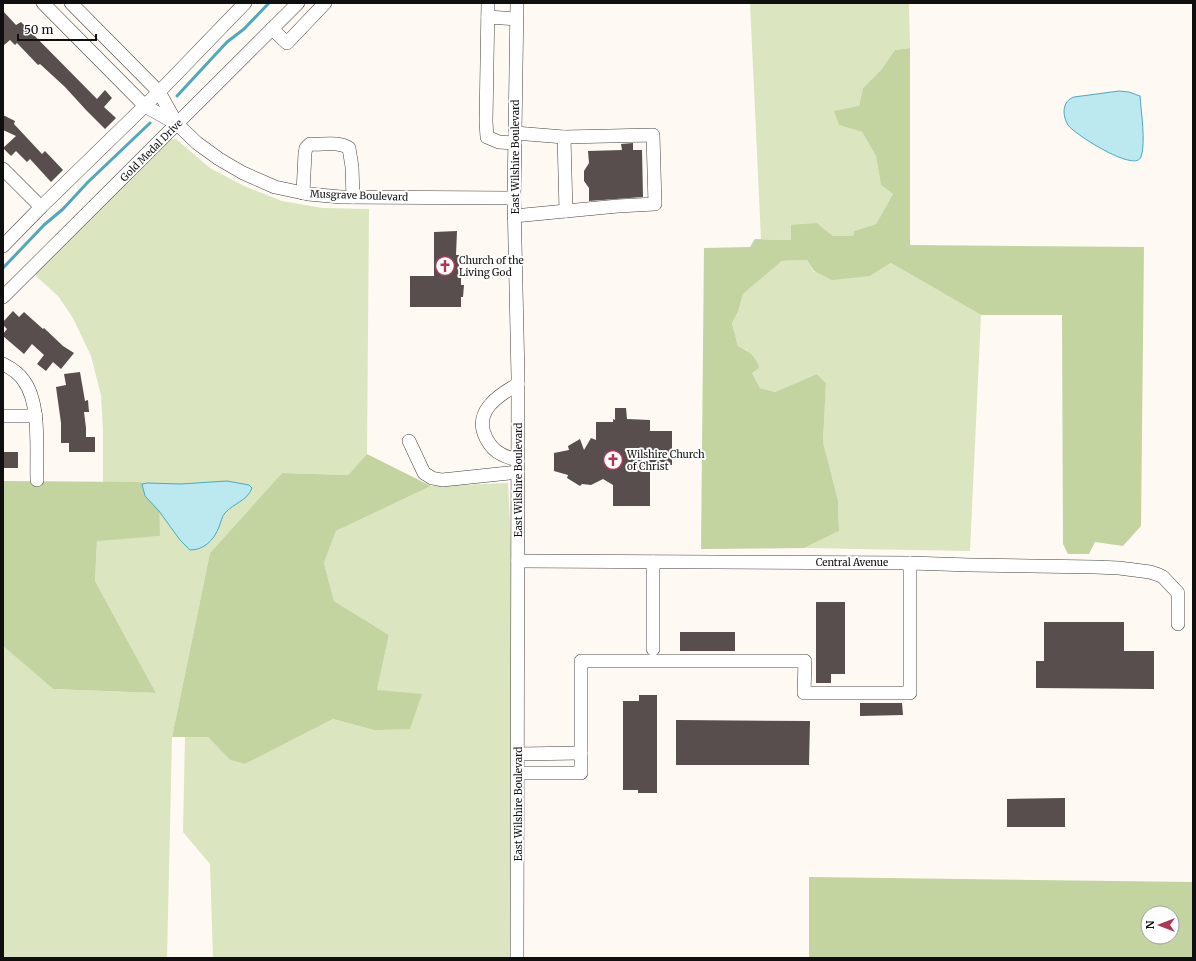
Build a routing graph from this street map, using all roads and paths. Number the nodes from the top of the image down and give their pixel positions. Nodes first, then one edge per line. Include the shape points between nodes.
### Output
1 (43, 3) edge
2 (70, 3) edge
3 (245, 3) edge
4 (298, 3) edge
5 (325, 3) edge
6 (488, 3) edge
7 (517, 3) edge
8 (488, 17) junction
9 (516, 19) junction
10 (272, 29) junction
11 (159, 92) junction
12 (145, 106) junction
13 (177, 124) junction
14 (564, 137) junction
15 (515, 138) junction
16 (3, 169) edge
17 (303, 193) junction
18 (353, 197) junction
19 (514, 198) junction
20 (41, 207) junction
21 (566, 211) junction
22 (514, 216) junction
23 (3, 246) edge
24 (3, 297) edge
25 (3, 364) edge
26 (518, 384) junction
27 (3, 416) edge
28 (36, 416) junction
29 (409, 441) dead end
30 (518, 466) junction
31 (37, 480) dead end
32 (518, 561) junction
33 (653, 562) junction
34 (910, 563) junction
35 (1178, 624) dead end
36 (653, 649) dead end
37 (581, 753) junction
38 (518, 754) junction
39 (518, 773) junction
40 (517, 958) edge

1 - 12 street, Musgrave Boulevard
2 - 11 street, Musgrave Boulevard
3 - 11 street
4 - 10 street, Gold Medal Drive
5 - 10 street via 287,43
6 - 8 street
7 - 9 street, East Wilshire Boulevard
8 - 9 street
8 - 15 street via 487,137 499,142
9 - 15 street, East Wilshire Boulevard
10 - 13 street, Gold Medal Drive
11 - 12 street
11 - 13 street, Musgrave Boulevard
12 - 13 street, Musgrave Boulevard
12 - 20 street
13 - 17 street, Musgrave Boulevard via 197,143 243,173 275,187
13 - 24 street, Gold Medal Drive
14 - 15 street
14 - 21 street
14 - 21 street via 653,135 655,204
15 - 19 street, East Wilshire Boulevard
16 - 20 street
17 - 18 street, Musgrave Boulevard
17 - 18 street via 306,148 310,144 334,144 349,148
18 - 19 street, Musgrave Boulevard
19 - 22 street, East Wilshire Boulevard
20 - 23 street
21 - 22 street
22 - 26 street, East Wilshire Boulevard
25 - 28 street via 24,380 30,391
26 - 30 street, East Wilshire Boulevard
26 - 30 street via 502,393 484,413 483,433 488,443
27 - 28 street
28 - 31 street
29 - 30 street via 424,473 432,478 442,480
30 - 32 street, East Wilshire Boulevard
32 - 33 street, Central Avenue
32 - 38 street, East Wilshire Boulevard
33 - 34 street, Central Avenue
33 - 36 street
34 - 35 street, Central Avenue via 1119,568 1150,572 1163,577 1178,593
34 - 37 street via 910,693 804,693 805,661 581,661
37 - 38 street
37 - 39 street via 581,773
38 - 39 street, East Wilshire Boulevard
39 - 40 street, East Wilshire Boulevard

